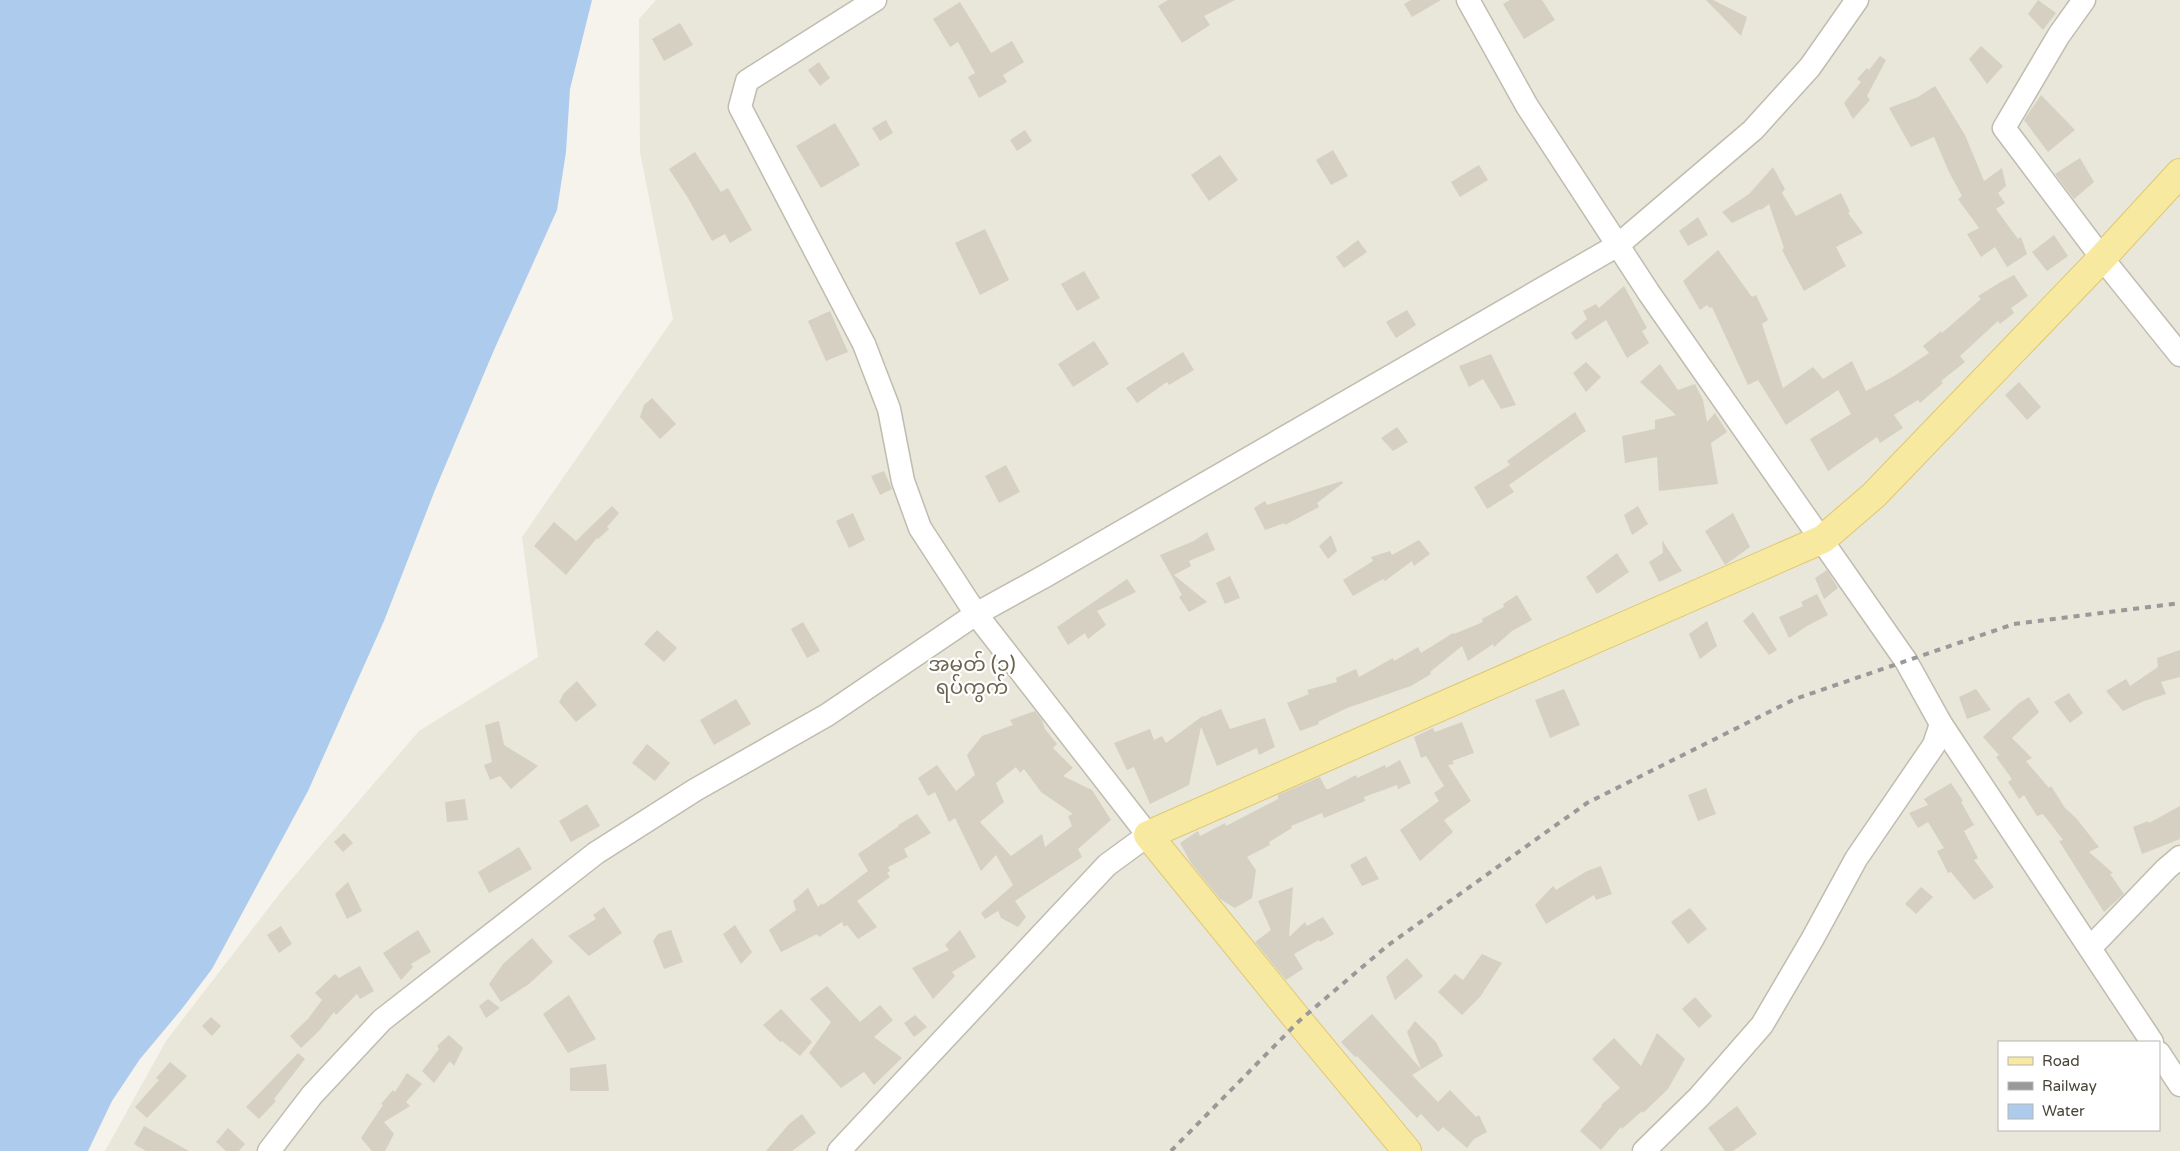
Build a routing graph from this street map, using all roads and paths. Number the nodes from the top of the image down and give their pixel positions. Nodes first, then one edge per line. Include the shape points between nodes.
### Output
1 (875, 0) edge
2 (1468, 0) edge
3 (1857, 0) edge
4 (2084, 0) edge
5 (2180, 173) edge
6 (1618, 246) junction
7 (2102, 258) junction
8 (2180, 355) edge
9 (1823, 539) junction
10 (976, 614) junction
11 (1941, 724) junction
12 (1148, 835) junction
13 (2180, 858) edge
14 (2090, 948) junction
15 (2151, 1041) edge
16 (2160, 1054) edge
17 (2180, 1085) edge
18 (269, 1151) edge
19 (839, 1151) edge
20 (1408, 1151) edge
21 (1644, 1151) edge

1 - 10 street via 747,81 740,107 864,344 889,409 903,481 920,528
2 - 6 street via 1526,106
3 - 6 street via 1810,67 1753,130
4 - 7 street via 2004,128
5 - 7 main road
6 - 9 street
6 - 10 street
7 - 8 street
7 - 9 main road via 1874,495
9 - 11 street via 1906,661
9 - 12 main road
10 - 12 street
10 - 18 street via 827,715 695,790 581,864 382,1020 312,1096
11 - 14 street
11 - 21 street via 1934,744 1856,859 1762,1025 1699,1097
12 - 19 street via 1107,865
12 - 20 main road
13 - 14 street
14 - 15 street
16 - 17 street

